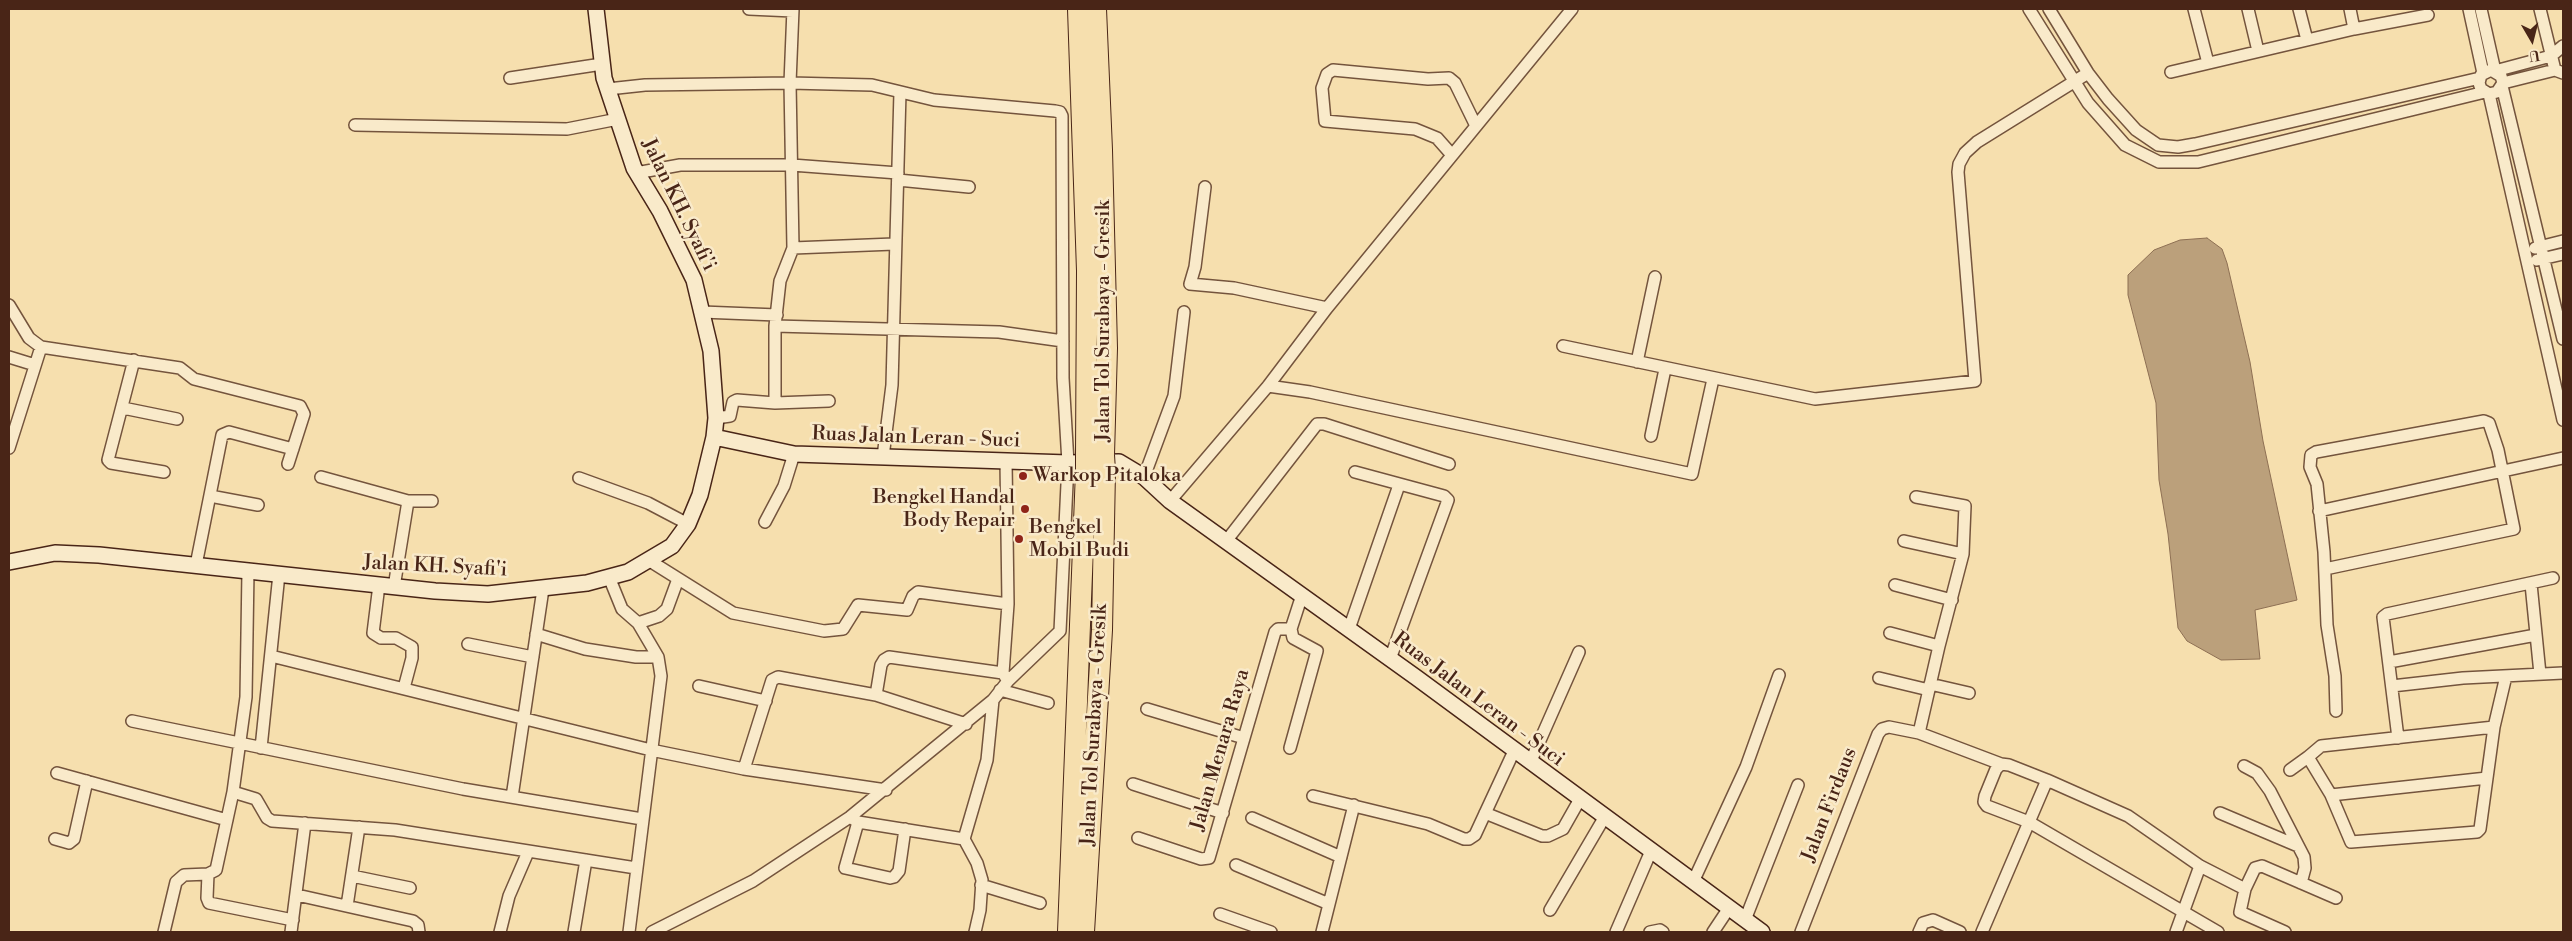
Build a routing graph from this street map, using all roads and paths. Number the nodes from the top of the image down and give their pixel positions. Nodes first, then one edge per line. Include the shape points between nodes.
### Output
1 (596, 9) edge
2 (749, 9) edge
3 (1078, 9) edge
4 (1096, 9) edge
5 (1572, 9) edge
6 (2029, 9) edge
7 (2049, 9) edge
8 (2194, 9) edge
9 (2248, 9) edge
10 (2299, 9) edge
11 (2350, 9) edge
12 (2469, 9) edge
13 (2482, 9) edge
14 (2540, 9) edge
15 (793, 10) edge
16 (2404, 13) edge
17 (2428, 15) dead end
18 (2354, 29) junction
19 (2307, 40) junction
20 (2563, 46) edge
21 (2258, 51) junction
22 (2551, 56) junction
23 (2208, 63) junction
24 (602, 64) junction
25 (2171, 72) dead end
26 (2559, 72) edge
27 (2088, 73) junction
28 (2486, 74) junction
29 (510, 78) dead end
30 (2073, 82) junction
31 (790, 83) junction
32 (2502, 84) junction
33 (608, 89) junction
34 (900, 92) junction
35 (2487, 93) junction
36 (618, 118) junction
37 (355, 125) dead end
38 (1476, 126) junction
39 (1452, 155) junction
40 (792, 165) junction
41 (636, 173) junction
42 (898, 176) junction
43 (969, 187) dead end
44 (1204, 187) dead end
45 (2563, 241) edge
46 (894, 244) junction
47 (2542, 246) junction
48 (793, 248) junction
49 (2526, 250) junction
50 (2563, 254) edge
51 (2545, 259) junction
52 (2528, 262) junction
53 (1655, 278) dead end
54 (9, 305) edge
55 (1327, 308) junction
56 (702, 312) junction
57 (1184, 312) dead end
58 (776, 320) junction
59 (893, 330) junction
60 (2563, 339) edge
61 (1063, 341) junction
62 (1563, 346) dead end
63 (41, 347) junction
64 (9, 357) edge
65 (134, 360) junction
66 (1636, 362) junction
67 (35, 365) junction
68 (1665, 369) junction
69 (1713, 379) junction
70 (1268, 386) junction
71 (829, 401) dead end
72 (775, 403) junction
73 (122, 408) junction
74 (716, 418) junction
75 (177, 419) dead end
76 (2563, 420) edge
77 (12, 429) edge
78 (1651, 436) dead end
79 (714, 437) junction
80 (9, 448) edge
81 (293, 448) junction
82 (794, 454) junction
83 (883, 457) junction
84 (2563, 458) edge
85 (1006, 461) junction
86 (1095, 463) junction
87 (288, 464) dead end
88 (1449, 464) dead end
89 (2503, 471) junction
90 (164, 472) dead end
91 (1356, 472) dead end
92 (321, 477) dead end
93 (1144, 477) junction
94 (578, 478) dead end
95 (1399, 485) junction
96 (210, 496) junction
97 (1916, 497) dead end
98 (408, 501) junction
99 (432, 501) dead end
100 (1170, 501) junction
101 (258, 505) dead end
102 (2319, 511) junction
103 (765, 522) dead end
104 (688, 524) junction
105 (1227, 540) junction
106 (1904, 541) dead end
107 (1963, 554) junction
108 (650, 561) junction
109 (9, 562) edge
110 (196, 565) junction
111 (2325, 569) junction
112 (248, 571) junction
113 (279, 574) junction
114 (609, 577) junction
115 (2553, 578) dead end
116 (678, 579) junction
117 (2531, 584) junction
118 (1895, 585) dead end
119 (387, 586) junction
120 (542, 589) junction
121 (1302, 595) junction
122 (1952, 600) junction
123 (1008, 604) junction
124 (638, 623) junction
125 (1291, 629) junction
126 (1349, 629) junction
127 (1890, 633) dead end
128 (536, 634) junction
129 (2536, 634) junction
130 (468, 644) dead end
131 (1939, 646) junction
132 (1579, 652) dead end
133 (271, 656) junction
134 (532, 656) junction
135 (658, 657) junction
136 (1390, 659) junction
137 (2389, 662) junction
138 (2563, 673) edge
139 (2540, 674) junction
140 (1779, 675) dead end
141 (2506, 676) junction
142 (1006, 677) junction
143 (1880, 678) dead end
144 (699, 686) dead end
145 (2392, 686) junction
146 (1930, 687) junction
147 (404, 688) junction
148 (1000, 690) junction
149 (1969, 693) dead end
150 (876, 695) junction
151 (993, 700) junction
152 (766, 701) junction
153 (1048, 703) dead end
154 (1147, 709) dead end
155 (2336, 711) dead end
156 (523, 718) junction
157 (132, 721) dead end
158 (966, 724) junction
159 (2494, 727) junction
160 (1919, 733) junction
161 (1244, 738) junction
162 (2398, 738) junction
163 (241, 744) junction
164 (261, 748) junction
165 (1290, 748) dead end
166 (651, 750) junction
167 (1514, 751) junction
168 (2308, 757) junction
169 (1530, 763) junction
170 (2001, 764) junction
171 (2244, 766) dead end
172 (744, 769) junction
173 (2290, 770) dead end
174 (57, 773) dead end
175 (2487, 778) junction
176 (2047, 780) junction
177 (87, 781) junction
178 (1133, 784) dead end
179 (1798, 785) dead end
180 (886, 790) junction
181 (233, 792) junction
182 (2331, 795) junction
183 (1313, 796) dead end
184 (512, 798) junction
185 (1580, 799) junction
186 (1354, 805) junction
187 (1223, 813) junction
188 (1485, 813) junction
189 (2220, 813) dead end
190 (1252, 818) dead end
191 (1604, 818) junction
192 (642, 819) junction
193 (227, 820) junction
194 (854, 820) junction
195 (2029, 822) junction
196 (305, 823) junction
197 (359, 828) junction
198 (906, 829) junction
199 (1138, 838) dead end
200 (55, 839) dead end
201 (964, 839) junction
202 (2298, 846) junction
203 (1650, 851) junction
204 (528, 852) junction
205 (1341, 858) junction
206 (586, 860) junction
207 (1236, 865) dead end
208 (2200, 866) junction
209 (636, 868) junction
210 (208, 874) junction
211 (352, 876) junction
212 (1693, 882) junction
213 (2301, 882) junction
214 (981, 885) junction
215 (410, 888) dead end
216 (2245, 889) junction
217 (296, 895) junction
218 (2336, 898) dead end
219 (1040, 903) dead end
220 (1330, 904) junction
221 (347, 906) junction
222 (1729, 908) junction
223 (1550, 910) dead end
224 (2183, 911) junction
225 (1220, 914) dead end
226 (1622, 917) junction
227 (293, 920) junction
228 (1744, 920) junction
229 (1238, 927) edge
230 (164, 932) edge
231 (291, 932) edge
232 (419, 932) edge
233 (500, 932) edge
234 (574, 932) edge
235 (629, 932) edge
236 (652, 932) edge
237 (974, 932) edge
238 (1068, 932) edge
239 (1084, 932) edge
240 (1271, 932) edge
241 (1322, 932) edge
242 (1616, 932) edge
243 (1624, 932) edge
244 (1650, 932) edge
245 (1664, 932) edge
246 (1713, 932) edge
247 (1762, 932) edge
248 (1801, 932) edge
249 (1919, 932) edge
250 (1960, 932) edge
251 (1982, 932) edge
252 (2176, 932) edge
253 (2218, 932) edge
254 (2285, 932) edge

1 - 24 main road, Jalan KH. Syafi'i
2 - 15 street
3 - 86 highway, Jalan Tol Surabaya - Gresik
4 - 86 highway, Jalan Tol Surabaya - Gresik via 1106,338
5 - 38 street
6 - 30 street
7 - 27 street
8 - 23 street
9 - 21 street
10 - 19 street
11 - 18 street
12 - 28 street
13 - 28 street
14 - 22 street
15 - 31 street
16 - 17 street
16 - 18 street
18 - 19 street
19 - 21 street
20 - 22 street
21 - 23 street
22 - 26 street
22 - 28 street
23 - 25 street
24 - 29 street
24 - 33 main road, Jalan KH. Syafi'i
26 - 32 street
27 - 28 street via 2136,130 2158,145 2178,147
27 - 30 street
28 - 32 street via 2501,76
28 - 35 street via 2481,89
30 - 35 street via 2124,145 2159,162 2179,163 2198,162
30 - 69 street via 1977,142 1965,153 1960,164 1958,172 1975,381 1815,399
31 - 33 street via 645,85
31 - 34 street via 872,85
31 - 40 street
32 - 35 street via 2497,92
32 - 47 street
33 - 36 main road, Jalan KH. Syafi'i
34 - 42 street
34 - 61 street via 934,100 1060,112
35 - 49 street
36 - 37 street via 568,129
36 - 41 main road, Jalan KH. Syafi'i
38 - 39 street
38 - 39 street via 1455,83 1448,78 1333,70 1328,74 1322,88 1325,121 1415,129 1437,138
39 - 55 street
40 - 41 street via 680,165
40 - 42 street
40 - 48 street
41 - 56 main road, Jalan KH. Syafi'i via 660,211 694,280
42 - 43 street
42 - 46 street
44 - 55 street via 1190,284 1234,288
45 - 47 street
46 - 48 street
46 - 59 street
47 - 49 street
47 - 51 street
48 - 58 street via 780,282
49 - 52 street
50 - 51 street
51 - 52 street
51 - 60 street
52 - 76 street
53 - 66 street
54 - 63 street via 29,338
55 - 70 street
56 - 58 street
56 - 74 main road, Jalan KH. Syafi'i via 711,351
57 - 93 street via 1174,396
58 - 59 street
58 - 72 street
59 - 61 street via 999,332
59 - 83 street via 892,384
61 - 86 street via 1063,378
62 - 66 street
63 - 65 street
63 - 67 street
64 - 67 street
65 - 73 street
65 - 81 street via 180,368 194,379 300,406 304,414
66 - 68 street
67 - 77 street
68 - 69 street
68 - 78 street
69 - 70 street via 1692,474 1310,392
70 - 100 street
71 - 72 street
72 - 74 street via 737,400 733,402 730,416
73 - 75 street
73 - 90 street via 109,462
74 - 79 main road, Jalan KH. Syafi'i
77 - 80 street
79 - 82 main road, Ruas Jalan Leran - Suci
79 - 104 main road, Jalan KH. Syafi'i via 700,495
81 - 87 street
81 - 96 street via 225,432
82 - 83 main road, Ruas Jalan Leran - Suci
82 - 103 street via 784,486
83 - 85 main road, Ruas Jalan Leran - Suci
84 - 89 street
85 - 86 main road, Ruas Jalan Leran - Suci
85 - 123 street
86 - 93 main road, Ruas Jalan Leran - Suci
86 - 142 street via 1060,632
86 - 238 highway, Jalan Tol Surabaya - Gresik
86 - 239 highway, Jalan Tol Surabaya - Gresik via 1102,630
88 - 105 street via 1317,424
89 - 102 street
89 - 102 street via 2492,426 2484,421 2316,452 2310,455 2309,462 2317,484
89 - 111 street via 2514,529
91 - 95 street
92 - 98 street
93 - 100 main road, Ruas Jalan Leran - Suci
94 - 104 street via 648,503
95 - 126 street
95 - 136 street via 1444,496 1448,500
96 - 101 street
96 - 110 street
97 - 107 street via 1965,505
98 - 99 street
98 - 119 street
100 - 105 main road, Ruas Jalan Leran - Suci
102 - 111 street
104 - 108 main road, Jalan KH. Syafi'i via 672,546
105 - 121 main road, Ruas Jalan Leran - Suci
106 - 107 street
107 - 122 street
108 - 114 main road, Jalan KH. Syafi'i
108 - 116 street
109 - 110 main road, Jalan KH. Syafi'i via 55,553
110 - 112 main road, Jalan KH. Syafi'i
111 - 155 street
112 - 113 main road, Jalan KH. Syafi'i
112 - 163 street via 246,697
113 - 119 main road, Jalan KH. Syafi'i
113 - 133 street
114 - 120 main road, Jalan KH. Syafi'i
114 - 124 street via 622,609
115 - 117 street
116 - 123 street via 733,613 824,631 843,629 858,605 907,610 918,592
116 - 124 street via 668,610
117 - 129 street
117 - 137 street via 2387,614 2382,621
118 - 122 street
119 - 120 main road, Jalan KH. Syafi'i via 488,594
119 - 147 street via 373,633 380,638 396,638 412,647
120 - 128 street
121 - 125 street
121 - 126 main road, Ruas Jalan Leran - Suci
122 - 131 street
123 - 142 street
124 - 135 street
125 - 161 street, Jalan Menara Raya via 1275,632
125 - 165 street via 1294,639 1317,651
126 - 136 main road, Ruas Jalan Leran - Suci
127 - 131 street
128 - 134 street
128 - 135 street via 585,650
129 - 137 street
129 - 139 street
130 - 134 street
131 - 146 street
132 - 169 street
133 - 147 street
133 - 164 street
134 - 156 street
135 - 166 street via 661,676
136 - 167 main road, Ruas Jalan Leran - Suci
137 - 145 street
138 - 139 street
139 - 141 street
140 - 212 street via 1746,767
141 - 145 street
141 - 159 street
142 - 148 street
142 - 150 street via 889,657 881,665
143 - 146 street
144 - 152 street
145 - 162 street
146 - 149 street
146 - 160 street
147 - 156 street
148 - 151 street
148 - 153 street
150 - 152 street via 778,677 772,680
150 - 158 street
151 - 158 street
151 - 201 street via 987,760
152 - 172 street
154 - 161 street
156 - 166 street
156 - 184 street
157 - 163 street
158 - 180 street
159 - 162 street
159 - 175 street
160 - 170 street, Jalan Firdaus
160 - 248 street, Jalan Firdaus via 1889,727 1878,734
161 - 187 street, Jalan Menara Raya
162 - 168 street via 2321,746
163 - 164 street
163 - 181 street
164 - 184 street
166 - 172 street
166 - 192 street
167 - 169 main road, Ruas Jalan Leran - Suci
167 - 188 street
168 - 173 street
168 - 182 street
169 - 185 main road, Ruas Jalan Leran - Suci
170 - 176 street, Jalan Firdaus
170 - 195 street via 1988,786 1984,802
171 - 202 street via 2257,773 2270,790
172 - 180 street
174 - 177 street
175 - 182 street
175 - 182 street via 2480,829 2474,832 2352,842
176 - 195 street
176 - 208 street, Jalan Firdaus via 2128,816
177 - 193 street
177 - 200 street via 74,839 69,843
178 - 187 street
179 - 228 street
180 - 194 street
181 - 193 street
181 - 196 street via 256,799 272,821
183 - 186 street
184 - 192 street
185 - 188 street via 1563,828 1548,836
185 - 191 main road, Ruas Jalan Leran - Suci
186 - 188 street via 1428,824 1464,839 1475,835
186 - 205 street
187 - 199 street, Jalan Menara Raya via 1207,859
189 - 202 street
190 - 205 street
191 - 203 main road, Ruas Jalan Leran - Suci
191 - 223 street
192 - 209 street
193 - 210 street via 216,870
194 - 198 street
194 - 198 street via 845,868 890,878 899,871
194 - 236 street via 753,881
195 - 224 street
195 - 251 street
196 - 197 street
196 - 217 street
197 - 204 street via 395,830
197 - 211 street
198 - 201 street
201 - 214 street via 977,863
202 - 213 street via 2305,868
203 - 212 main road, Ruas Jalan Leran - Suci
203 - 226 street
204 - 206 street
204 - 233 street via 509,896
205 - 220 street
206 - 209 street
206 - 234 street
207 - 220 street
208 - 216 street, Jalan Firdaus
208 - 224 street
209 - 235 street
210 - 227 street via 209,903
210 - 230 street via 184,875 176,882
211 - 215 street
211 - 221 street
212 - 222 main road, Ruas Jalan Leran - Suci
213 - 216 street via 2258,866
213 - 218 street
214 - 219 street
214 - 237 street via 980,910
216 - 254 street via 2242,913
217 - 221 street
217 - 227 street
220 - 241 street
221 - 232 street via 413,920
222 - 228 main road, Ruas Jalan Leran - Suci
222 - 246 street
224 - 252 street
224 - 253 street
225 - 229 street
226 - 242 street
226 - 243 street
227 - 231 street
228 - 247 main road, Ruas Jalan Leran - Suci
229 - 240 street
244 - 245 street
249 - 250 street via 1923,923 1933,920

